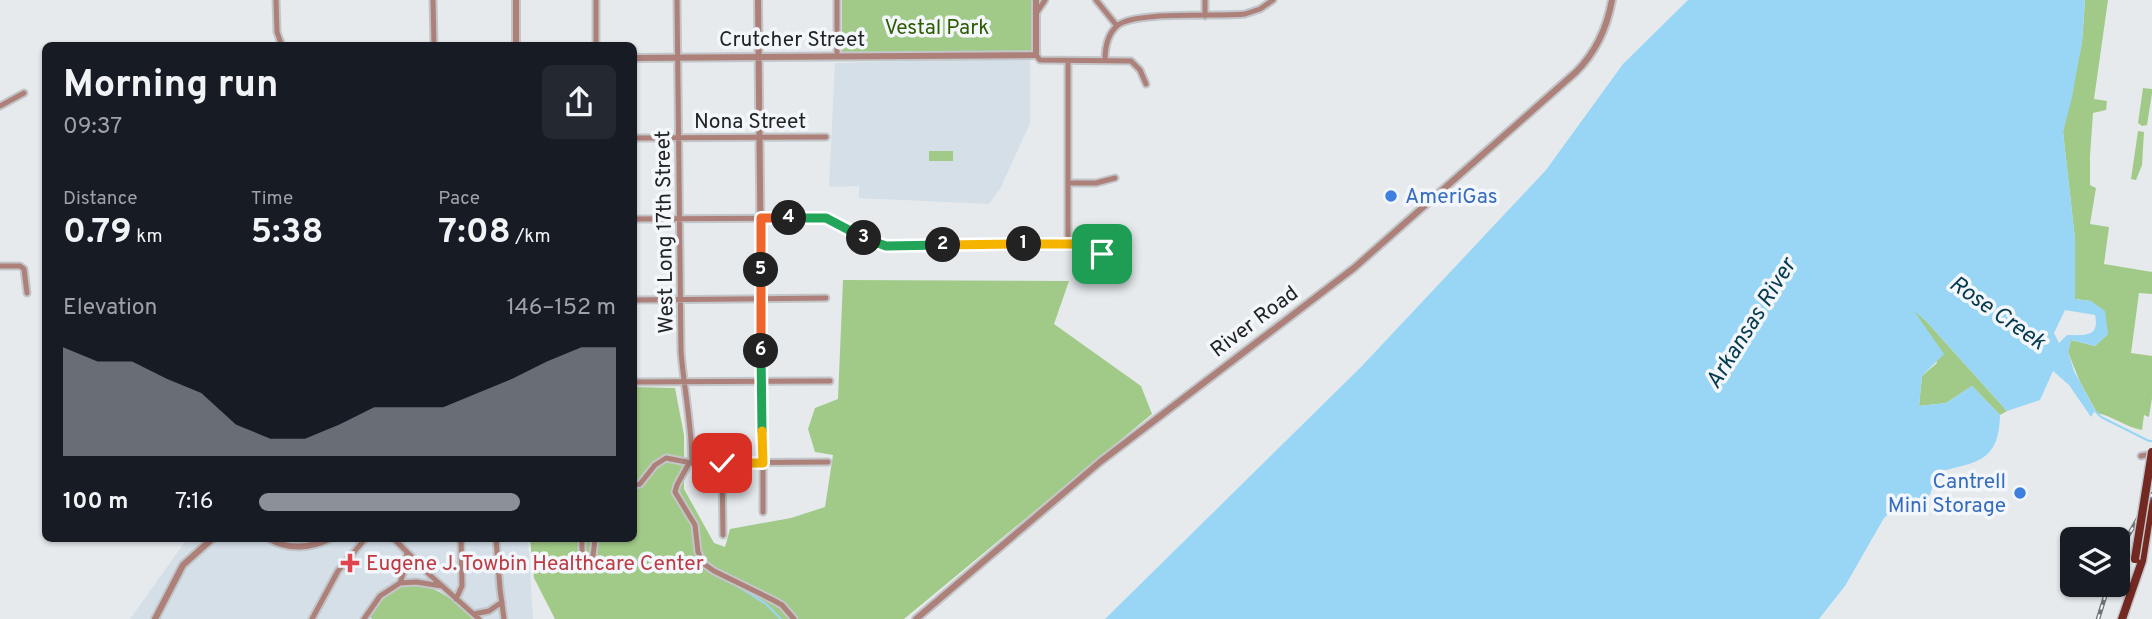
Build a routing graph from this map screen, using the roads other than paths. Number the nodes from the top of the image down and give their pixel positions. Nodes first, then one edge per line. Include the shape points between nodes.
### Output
1 (276, 0) edge
2 (433, 0) edge
3 (516, 0) edge
4 (596, 0) edge
5 (677, 0) edge
6 (758, 0) edge
7 (837, 0) edge
8 (1035, 0) edge
9 (1045, 0) edge
10 (1096, 0) edge
11 (1205, 0) edge
12 (1273, 0) edge
13 (1612, 0) edge
14 (1036, 12) junction
15 (1205, 16) junction
16 (1117, 26) junction
17 (280, 42) edge
18 (434, 42) edge
19 (516, 42) edge
20 (596, 42) edge
21 (1036, 55) junction
22 (678, 57) junction
23 (759, 57) junction
24 (837, 57) junction
25 (637, 58) edge
26 (1105, 60) junction
27 (1068, 61) junction
28 (1146, 84) dead end
29 (24, 93) dead end
30 (0, 106) edge
31 (760, 136) junction
32 (678, 137) junction
33 (825, 137) dead end
34 (637, 138) edge
35 (1115, 178) dead end
36 (1068, 183) junction
37 (761, 218) junction
38 (637, 219) edge
39 (679, 219) junction
40 (1068, 244) junction
41 (1102, 254) dead end
42 (0, 266) edge
43 (27, 293) dead end
44 (826, 298) dead end
45 (761, 299) junction
46 (637, 300) edge
47 (680, 300) junction
48 (761, 380) junction
49 (683, 381) junction
50 (830, 381) dead end
51 (637, 382) edge
52 (2152, 453) edge
53 (2141, 456) dead end
54 (828, 462) dead end
55 (691, 463) junction
56 (722, 463) junction
57 (763, 463) junction
58 (637, 484) edge
59 (2152, 499) edge
60 (763, 512) dead end
61 (2150, 533) edge
62 (723, 535) dead end
63 (209, 542) edge
64 (276, 542) edge
65 (320, 542) edge
66 (362, 542) edge
67 (397, 542) edge
68 (460, 542) edge
69 (496, 542) edge
70 (582, 542) edge
71 (595, 542) edge
72 (407, 552) junction
73 (2139, 560) junction
74 (400, 583) junction
75 (442, 586) junction
76 (456, 599) junction
77 (502, 602) junction
78 (477, 617) edge
79 (155, 619) edge
80 (312, 619) edge
81 (364, 619) edge
82 (505, 619) edge
83 (793, 619) edge
84 (915, 619) edge
85 (2122, 619) edge

1 - 17 street
2 - 18 street
3 - 19 street
4 - 20 street
5 - 22 street, West Long 17th Street
6 - 23 street
7 - 24 street
8 - 14 street
9 - 14 street
10 - 16 street
11 - 15 street
12 - 15 street via 1250,13
13 - 84 street, River Road via 1602,37 1576,72 1354,268 1100,462
14 - 21 street
15 - 16 street via 1143,18
16 - 26 street via 1106,43
21 - 24 street, Crutcher Street
21 - 27 street, Crutcher Street via 1040,60
22 - 23 street, Crutcher Street
22 - 25 street, Crutcher Street
22 - 32 street, West Long 17th Street
23 - 24 street, Crutcher Street
23 - 31 street
26 - 27 street, Crutcher Street
26 - 28 street, Crutcher Street via 1131,61
27 - 36 street
29 - 30 street
31 - 32 street, Nona Street
31 - 33 street, Nona Street
31 - 37 street
32 - 34 street, Nona Street
32 - 39 street, West Long 17th Street
35 - 36 street
36 - 40 street
37 - 39 street
37 - 40 street via 826,218 886,246
37 - 45 street
38 - 39 street
39 - 47 street, West Long 17th Street
40 - 41 street via 1084,245
42 - 43 street via 24,269
44 - 45 street
45 - 47 street
45 - 48 street
46 - 47 street
47 - 49 street, West Long 17th Street
48 - 49 street
48 - 50 street
48 - 57 street
49 - 51 street
49 - 55 street, West Long 17th Street
52 - 53 street
52 - 73 main road, bridge
54 - 57 street
55 - 56 street
55 - 58 street via 663,459
55 - 83 street via 676,492 695,525 701,561 782,605
56 - 57 street
56 - 62 street
57 - 60 street
59 - 61 main road
61 - 73 main road
63 - 79 street via 183,565
64 - 65 street via 296,547
66 - 80 street via 338,570
67 - 72 street
68 - 76 street via 462,586
69 - 77 street
70 - 71 street via 582,555 588,559 593,556
72 - 74 street
72 - 75 street
73 - 85 main road
74 - 75 street
74 - 81 street via 380,596
75 - 76 street
76 - 78 street
77 - 78 street
77 - 82 street

